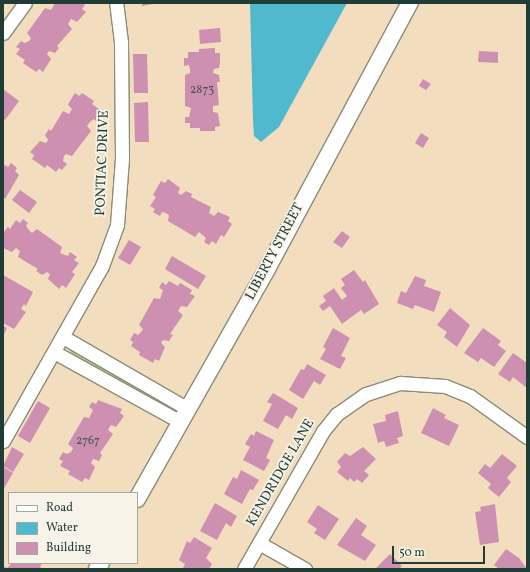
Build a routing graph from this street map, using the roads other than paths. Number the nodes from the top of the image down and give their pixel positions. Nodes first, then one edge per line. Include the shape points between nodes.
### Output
1 (25, 3) edge
2 (116, 3) edge
3 (410, 3) edge
4 (3, 33) edge
5 (63, 337) junction
6 (54, 352) junction
7 (184, 416) junction
8 (527, 437) edge
9 (3, 441) edge
10 (138, 497) edge
11 (259, 543) junction
12 (244, 569) edge
13 (305, 569) edge

1 - 4 street
2 - 5 street, PONTIAC DRIVE via 121,42 122,158 117,225 102,266
3 - 7 street, LIBERTY STREET via 266,272
5 - 6 street, PONTIAC DRIVE
5 - 7 street
6 - 7 street
6 - 9 street, PONTIAC DRIVE
7 - 10 street, LIBERTY STREET
8 - 11 street, KENDRIDGE LANE via 460,391 418,383 384,386 351,403 327,425
11 - 12 street, KENDRIDGE LANE
11 - 13 street

